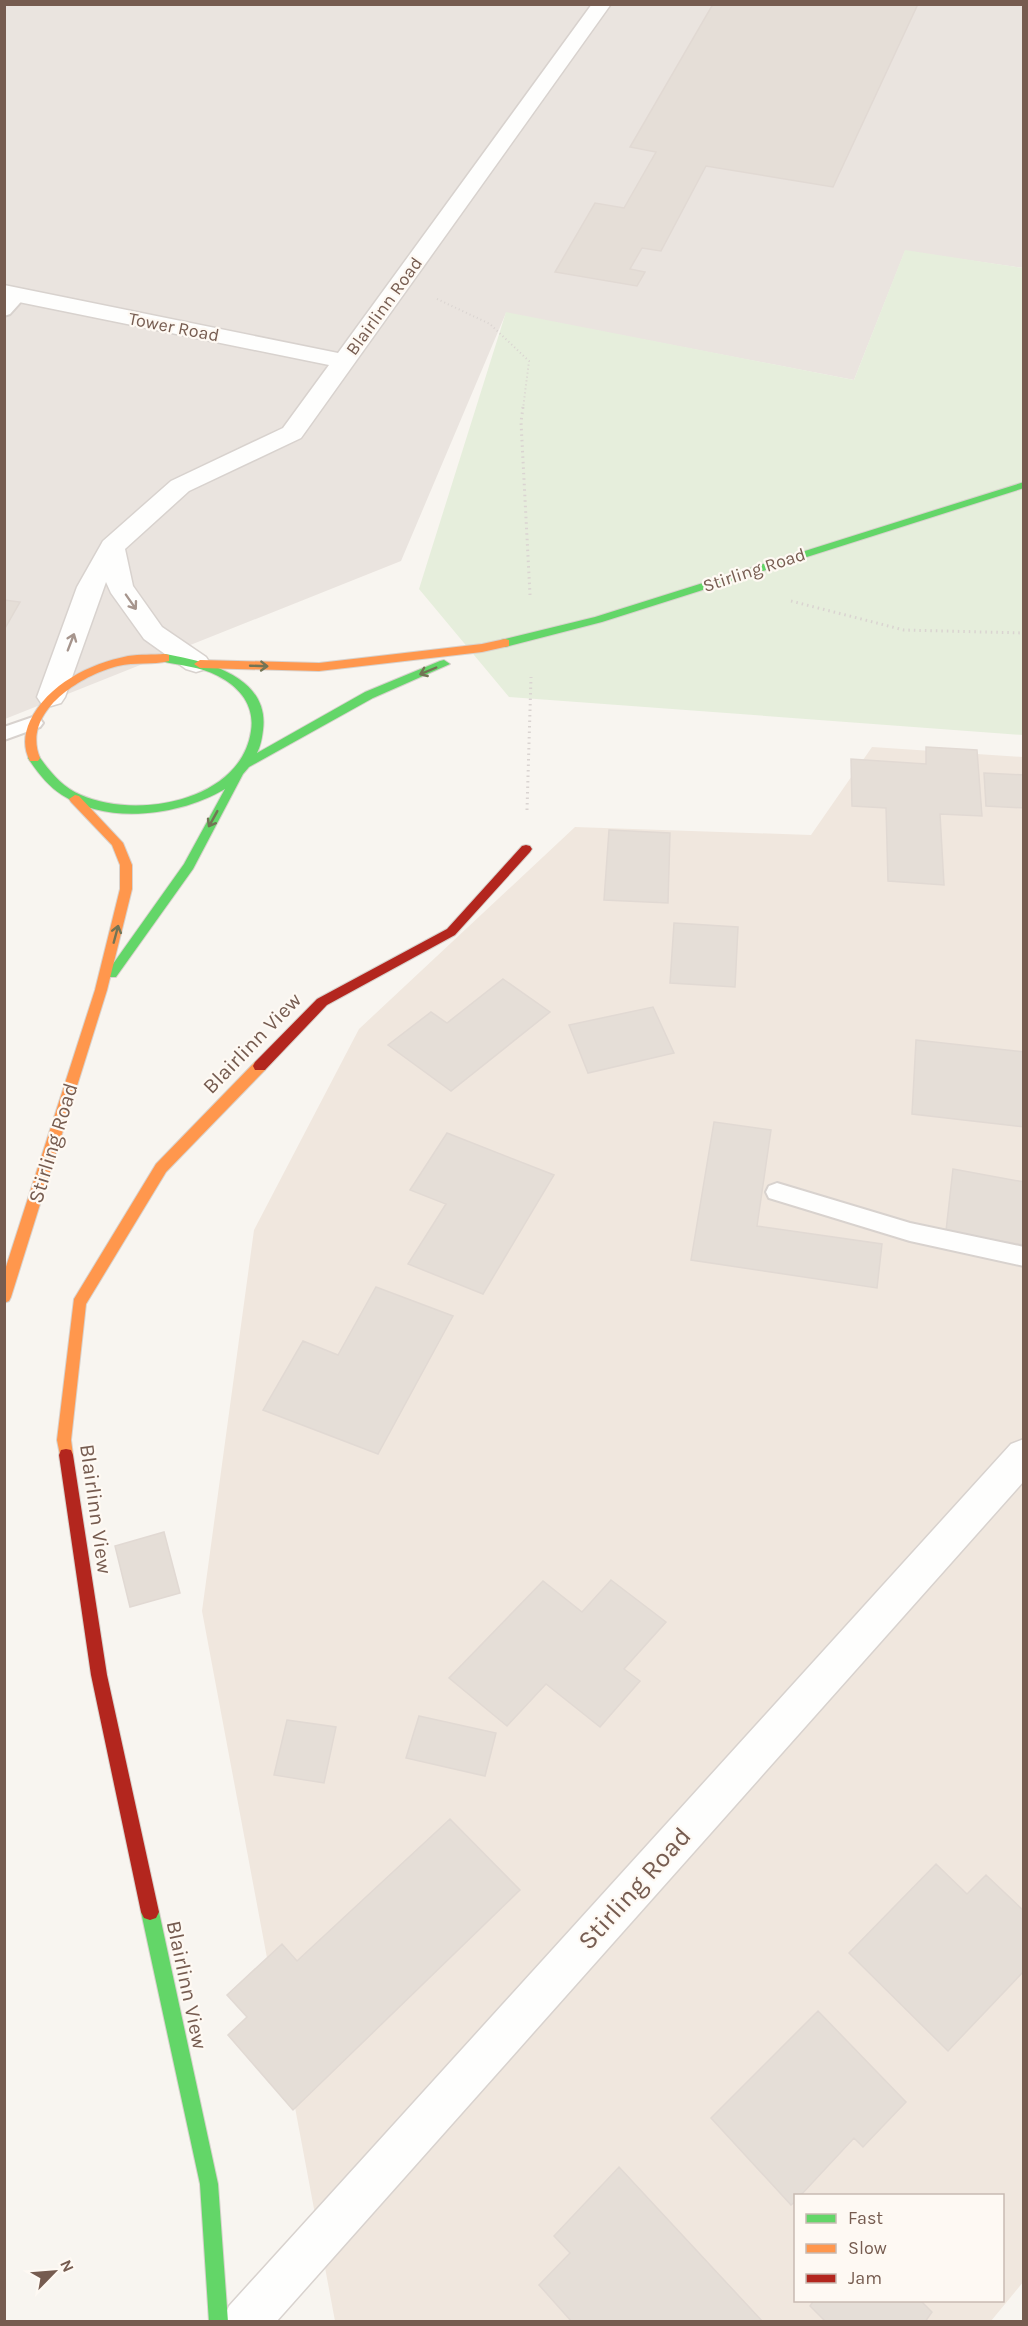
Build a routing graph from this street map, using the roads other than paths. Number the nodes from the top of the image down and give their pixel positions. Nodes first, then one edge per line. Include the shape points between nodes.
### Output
1 (602, 4) edge
2 (9, 299) edge
3 (344, 361) junction
4 (1023, 485) edge
5 (112, 547) junction
6 (482, 648) junction
7 (198, 663) junction
8 (51, 697) junction
9 (33, 723) junction
10 (4, 734) edge
11 (244, 766) junction
12 (75, 799) junction
13 (526, 849) road end
14 (100, 990) junction
15 (777, 1192) dead end
16 (1023, 1257) edge
17 (4, 1297) edge
18 (1023, 1455) edge
19 (219, 2322) edge
20 (245, 2322) edge

1 - 3 street, Blairlinn Road
2 - 3 street, Tower Road
3 - 5 street, Blairlinn Road via 292,433 180,486
4 - 6 main road, Stirling Road via 598,620
5 -> 7 street via 120,586 153,633
8 -> 5 street, Blairlinn Road via 90,587
7 -> 6 main road, Stirling Road via 319,667
6 -> 11 main road, Stirling Road via 369,695
7 - 8 main road via 165,658 122,661 83,674
7 - 11 main road via 231,678 255,705 260,728
8 - 9 main road
9 - 10 lane
9 - 12 main road via 31,751 47,780
11 - 12 main road via 196,799 161,808 114,809
11 -> 14 main road, Stirling Road via 189,866
14 -> 12 main road, Stirling Road via 126,889 126,866 117,843
13 - 19 main road, Blairlinn View via 452,932 322,1002 161,1168 79,1303 64,1440 99,1675 209,2184
14 - 17 main road, Stirling Road
15 - 16 lane via 910,1232
18 - 20 street, Stirling Road

